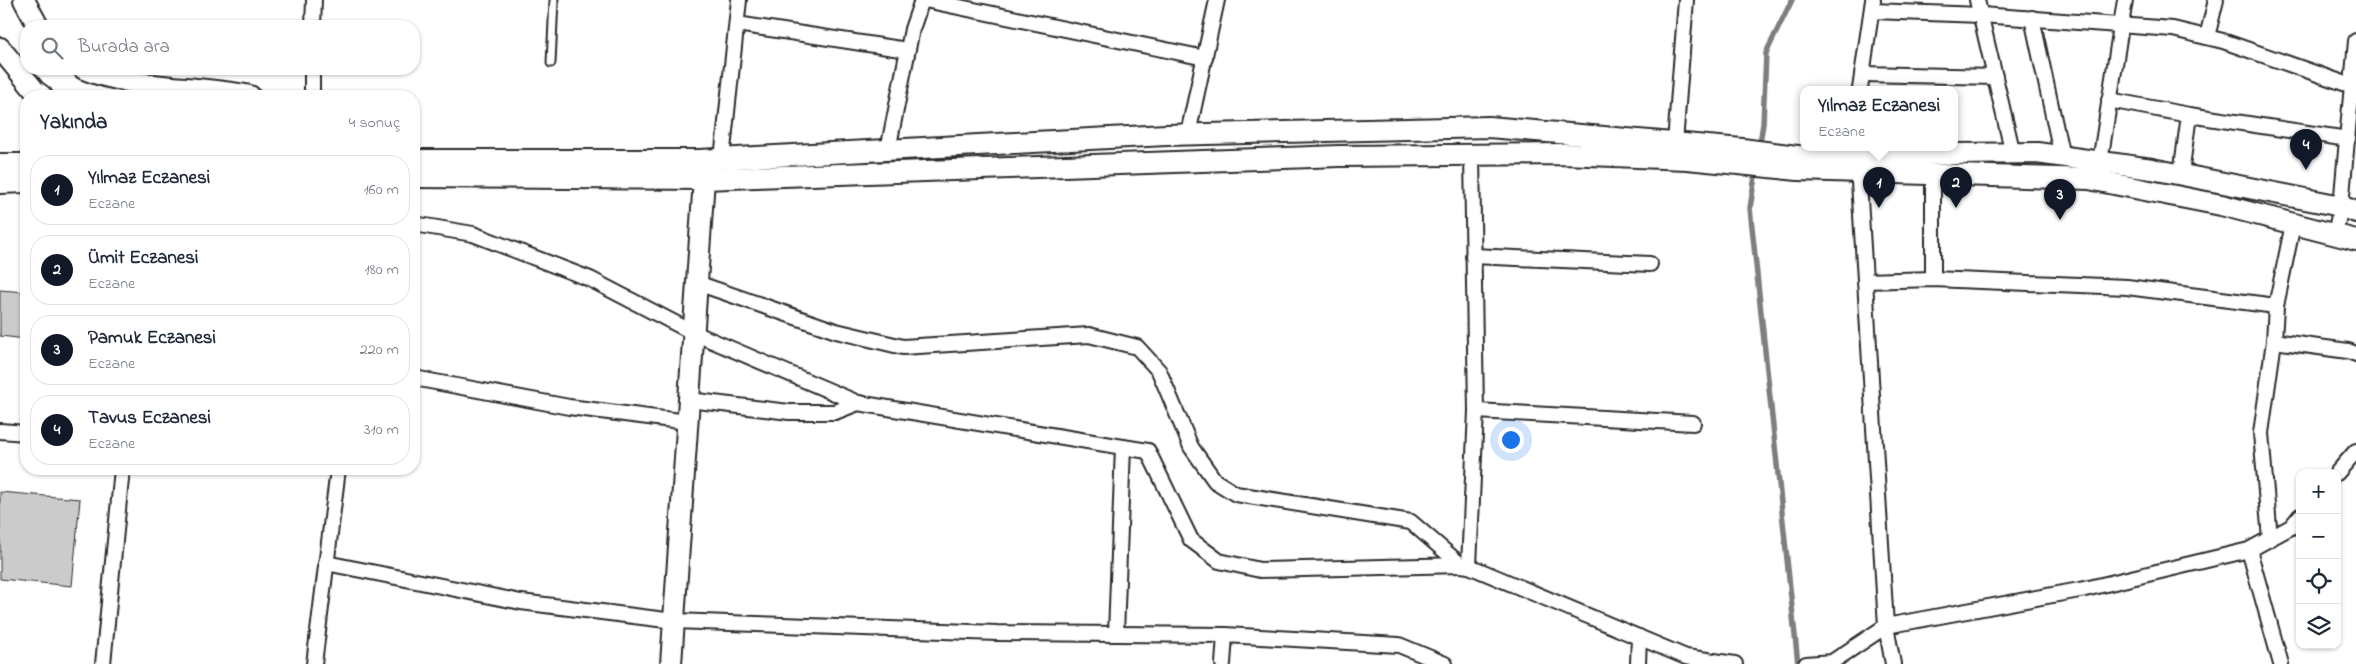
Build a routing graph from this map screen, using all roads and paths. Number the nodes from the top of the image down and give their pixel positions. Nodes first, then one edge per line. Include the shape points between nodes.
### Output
1 (24, 0) edge
2 (314, 0) edge
3 (554, 0) edge
4 (739, 0) edge
5 (924, 0) edge
6 (1217, 0) edge
7 (1686, 0) edge
8 (1978, 0) edge
9 (2125, 0) edge
10 (2216, 0) edge
11 (1872, 6) edge
12 (1981, 15) junction
13 (2032, 18) junction
14 (35, 20) edge
15 (313, 20) edge
16 (737, 24) junction
17 (2121, 24) junction
18 (2207, 37) junction
19 (2356, 41) edge
20 (0, 48) edge
21 (907, 50) junction
22 (1205, 58) junction
23 (551, 63) dead end
24 (20, 73) edge
25 (1862, 74) junction
26 (22, 75) edge
27 (105, 75) edge
28 (312, 75) edge
29 (1995, 77) junction
30 (1860, 86) edge
31 (2352, 86) junction
32 (34, 90) edge
33 (206, 90) edge
34 (312, 90) edge
35 (2109, 100) junction
36 (2190, 115) junction
37 (1188, 134) junction
38 (2348, 139) junction
39 (888, 150) junction
40 (1674, 151) junction
41 (2013, 154) junction
42 (1472, 155) junction
43 (2062, 157) junction
44 (1858, 158) edge
45 (722, 159) junction
46 (420, 160) edge
47 (1190, 161) junction
48 (2100, 162) junction
49 (0, 164) edge
50 (20, 164) edge
51 (702, 169) junction
52 (1933, 174) junction
53 (2181, 174) junction
54 (420, 177) edge
55 (20, 182) edge
56 (0, 183) edge
57 (2349, 209) edge
58 (2293, 224) junction
59 (420, 225) edge
60 (2335, 234) junction
61 (2356, 240) edge
62 (1473, 256) junction
63 (1650, 264) dead end
64 (1932, 279) junction
65 (1865, 282) junction
66 (697, 283) junction
67 (2276, 306) junction
68 (694, 333) junction
69 (2274, 341) junction
70 (2356, 354) edge
71 (420, 379) edge
72 (689, 400) junction
73 (858, 403) junction
74 (1476, 411) junction
75 (688, 422) junction
76 (1693, 423) dead end
77 (0, 431) edge
78 (20, 433) edge
79 (1123, 447) junction
80 (2356, 451) edge
81 (2340, 469) edge
82 (121, 475) edge
83 (337, 475) edge
84 (2296, 521) edge
85 (2270, 538) junction
86 (2249, 550) junction
87 (326, 563) junction
88 (1465, 566) junction
89 (674, 621) junction
90 (1886, 626) junction
91 (1116, 634) junction
92 (1225, 635) junction
93 (1639, 637) junction
94 (102, 664) edge
95 (314, 664) edge
96 (671, 664) edge
97 (1223, 664) edge
98 (1444, 664) edge
99 (1638, 664) edge
100 (1734, 664) edge
101 (1807, 664) edge
102 (1893, 664) edge
103 (2281, 664) edge

1 - 14 main road
2 - 15 street
3 - 23 lane
4 - 16 street
5 - 21 street
5 - 22 street
6 - 22 street
7 - 40 street
8 - 12 street
9 - 17 street
10 - 18 street
11 - 12 street
11 - 25 street
12 - 13 street
12 - 29 street
13 - 17 street
13 - 43 street
16 - 21 street
16 - 45 street
17 - 18 street via 2173,29
17 - 35 street
18 - 31 street
19 - 31 street
20 - 24 main road
21 - 39 street
22 - 37 street
25 - 29 street
25 - 30 street
26 - 32 main road
27 - 33 main road via 133,83
28 - 34 street
29 - 41 street
31 - 38 street
35 - 36 street
35 - 48 street
36 - 38 street
36 - 53 street
37 - 39 main road
37 - 40 main road via 1490,127
37 - 47 main road
38 - 57 street
39 - 45 main road
40 - 42 main road
40 - 44 main road via 1798,163
41 - 43 main road
41 - 44 main road
42 - 47 main road
42 - 62 street
43 - 48 main road
44 - 52 main road
44 - 65 street
45 - 51 main road
46 - 51 main road
47 - 51 main road
48 - 53 main road
49 - 50 main road
51 - 54 main road
51 - 66 main road
52 - 58 main road via 2089,179 2221,205
52 - 64 street
53 - 57 main road
55 - 56 main road
57 - 60 street
58 - 60 main road
58 - 67 street
59 - 68 street via 473,234 590,279
60 - 61 main road
62 - 63 street
62 - 74 street
64 - 65 street
64 - 67 street via 2127,287
65 - 90 street
66 - 68 main road
66 - 88 street via 836,331 903,347 1088,335 1137,347 1159,372 1191,447 1214,481 1236,494 1411,522
67 - 69 street
68 - 72 main road
68 - 73 street
69 - 70 street
69 - 85 street via 2261,433
71 - 75 street via 569,407
72 - 73 street via 789,412 835,412
72 - 75 main road
73 - 79 street
74 - 76 street
74 - 88 street
75 - 89 main road
77 - 78 street
79 - 88 street via 1148,450 1191,540 1219,561 1260,570
79 - 91 street
80 - 81 street
82 - 94 street
83 - 87 street
84 - 85 street
85 - 86 street
86 - 90 street via 2085,589
86 - 103 street
87 - 89 street via 520,602
87 - 95 street
88 - 93 street
89 - 91 street
89 - 96 main road
90 - 101 street via 1832,662
90 - 102 street
91 - 92 street
92 - 97 street
92 - 98 street via 1399,645
93 - 99 street
93 - 100 street via 1686,657

